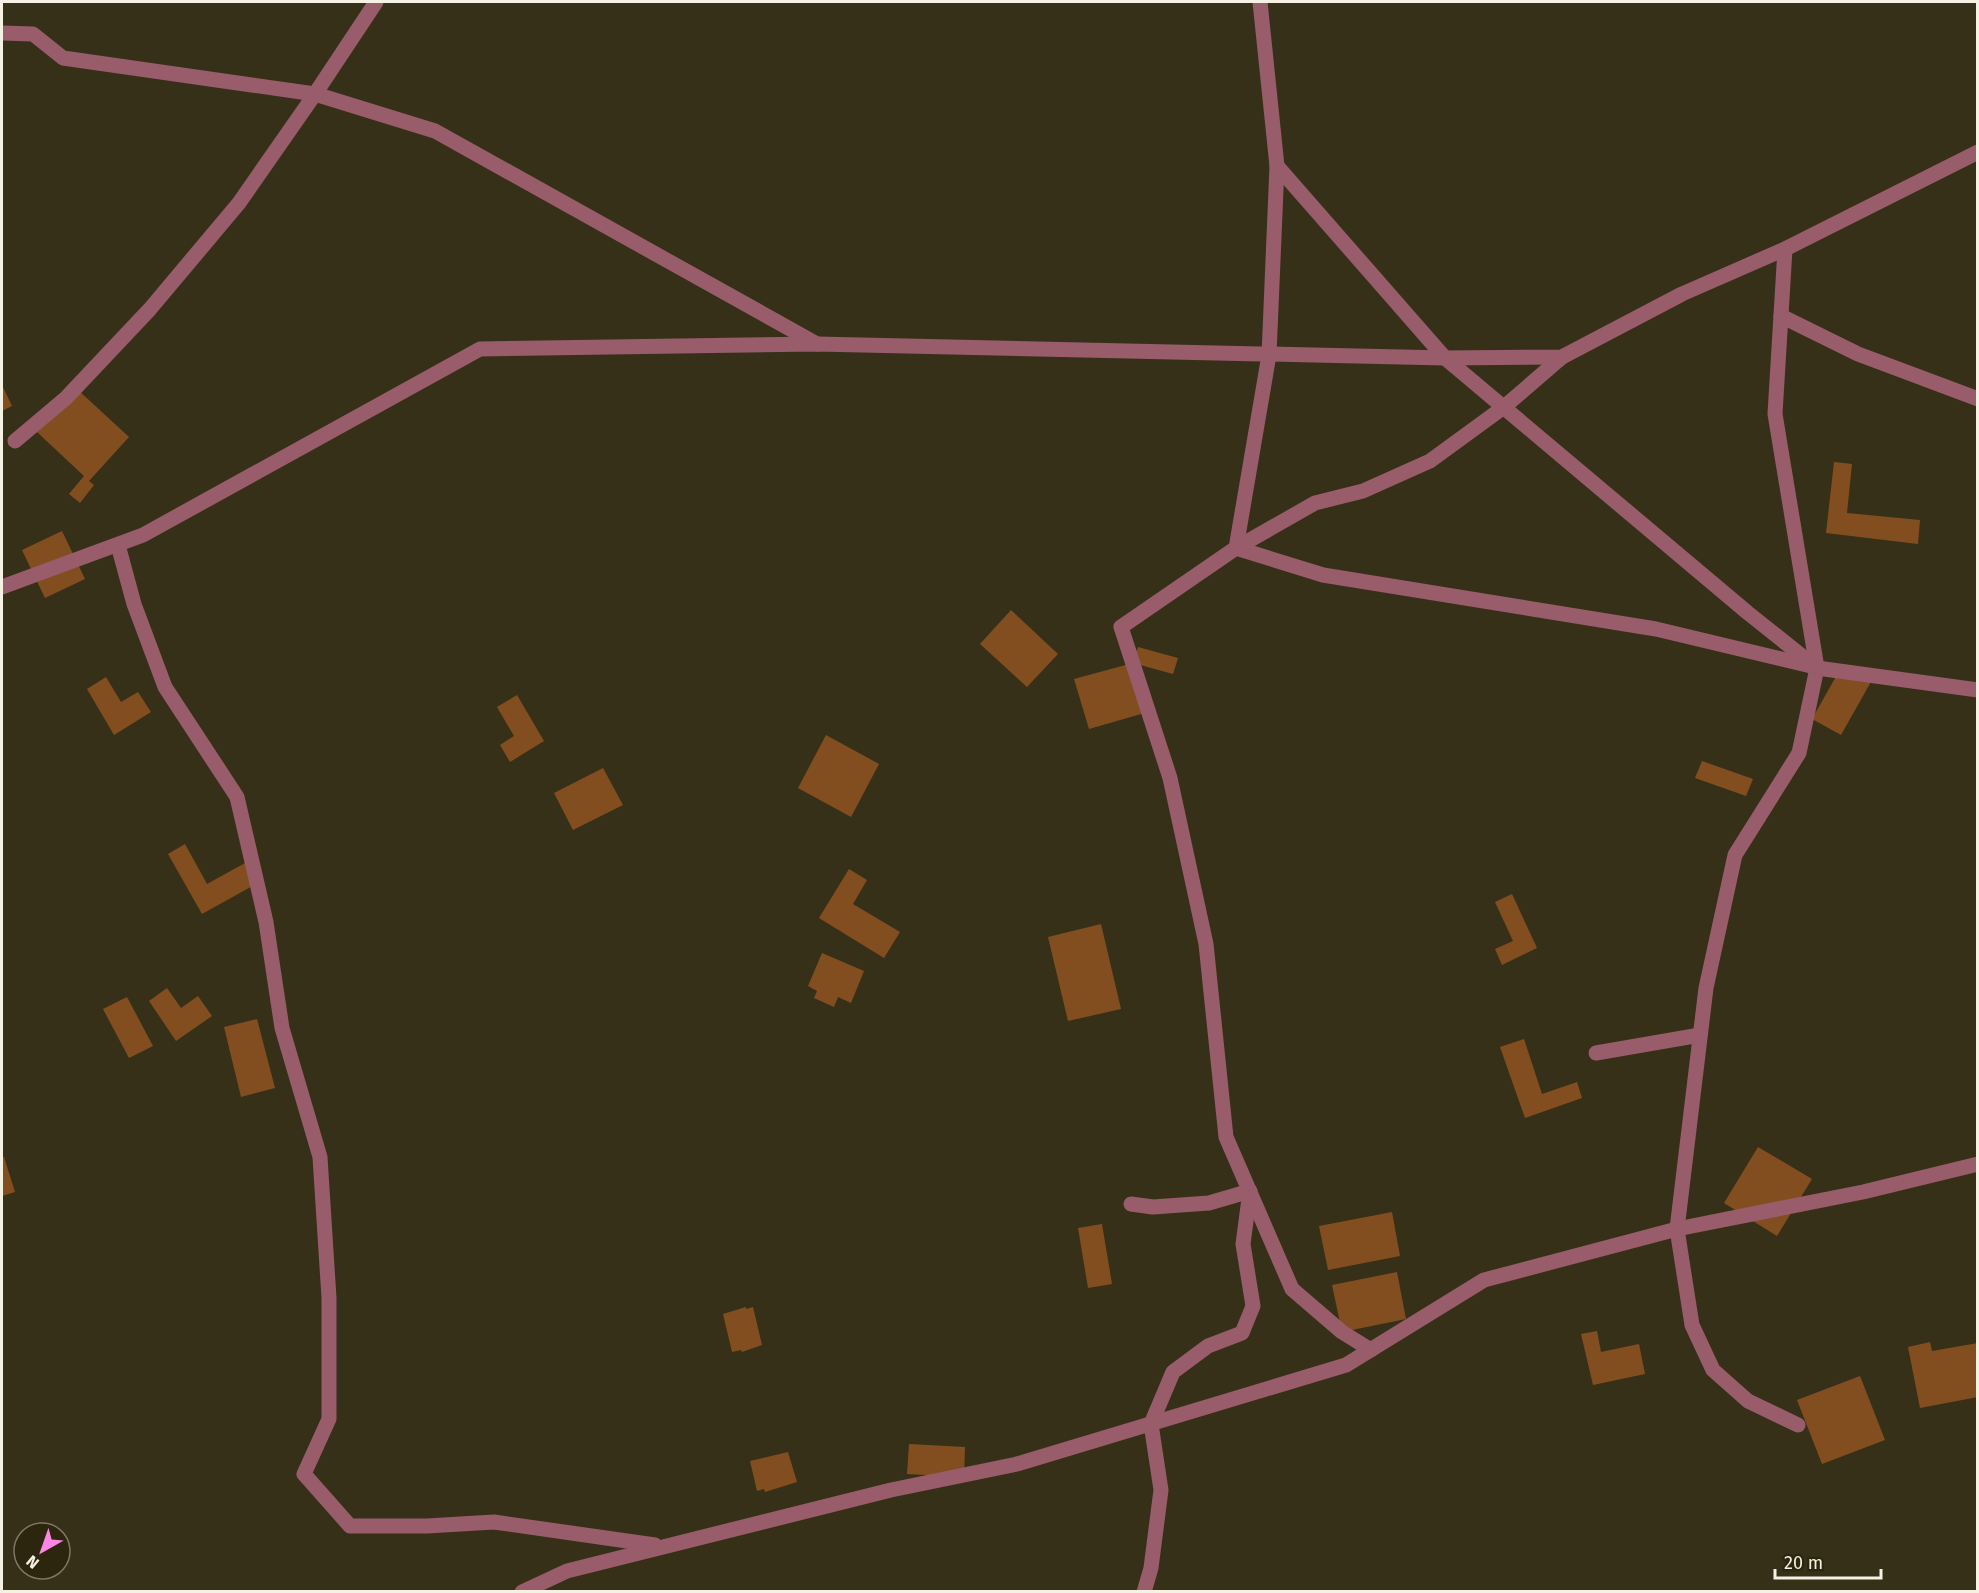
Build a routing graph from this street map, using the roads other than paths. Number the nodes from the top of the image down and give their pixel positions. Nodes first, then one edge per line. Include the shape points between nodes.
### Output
1 (376, 2) edge
2 (1260, 2) edge
3 (2, 33) edge
4 (315, 94) junction
5 (1977, 152) edge
6 (1277, 166) junction
7 (1785, 249) junction
8 (1781, 316) junction
9 (817, 344) junction
10 (1269, 355) junction
11 (1562, 357) junction
12 (1445, 358) junction
13 (1977, 399) edge
14 (1504, 407) junction
15 (15, 441) dead end
16 (118, 545) junction
17 (1236, 548) junction
18 (2, 587) edge
19 (1817, 668) junction
20 (1977, 690) edge
21 (1700, 1035) junction
22 (1596, 1053) dead end
23 (1977, 1164) edge
24 (1250, 1191) junction
25 (1131, 1204) dead end
26 (1677, 1229) junction
27 (1371, 1350) junction
28 (1151, 1424) junction
29 (1798, 1425) dead end
30 (664, 1546) junction
31 (522, 1592) edge
32 (1144, 1592) edge

1 - 4 street
2 - 6 street
3 - 4 street via 33,34 63,58
4 - 9 street via 435,131
4 - 15 street via 239,203 150,309 66,398
5 - 7 street
6 - 10 street
6 - 12 street
7 - 8 street
7 - 11 street via 1682,294
8 - 13 street via 1858,354
8 - 19 street via 1775,414
9 - 10 street
9 - 16 street via 480,349 143,535
10 - 12 street
10 - 17 street
11 - 12 street
11 - 14 street
12 - 14 street
14 - 17 street via 1430,461 1363,491 1316,503
14 - 19 street
16 - 18 street
16 - 30 street via 134,604 165,687 237,797 266,922 282,1028 320,1157 329,1299 329,1419 304,1474 350,1526 494,1522
17 - 19 street via 1323,575 1656,629
17 - 24 street via 1120,627 1170,778 1206,944 1226,1137
19 - 20 street
19 - 21 street via 1798,753 1736,855 1706,988
21 - 22 street
21 - 26 street
23 - 26 street via 1863,1192
24 - 25 street via 1209,1203
24 - 27 street via 1292,1290 1342,1332
24 - 28 street via 1243,1244 1253,1306 1242,1333 1208,1346 1173,1372
26 - 27 street via 1484,1280
26 - 29 street via 1692,1325 1713,1370 1748,1401
27 - 28 street via 1346,1365
28 - 30 street via 1017,1464 891,1490
28 - 32 street via 1161,1490
30 - 31 street via 567,1571

